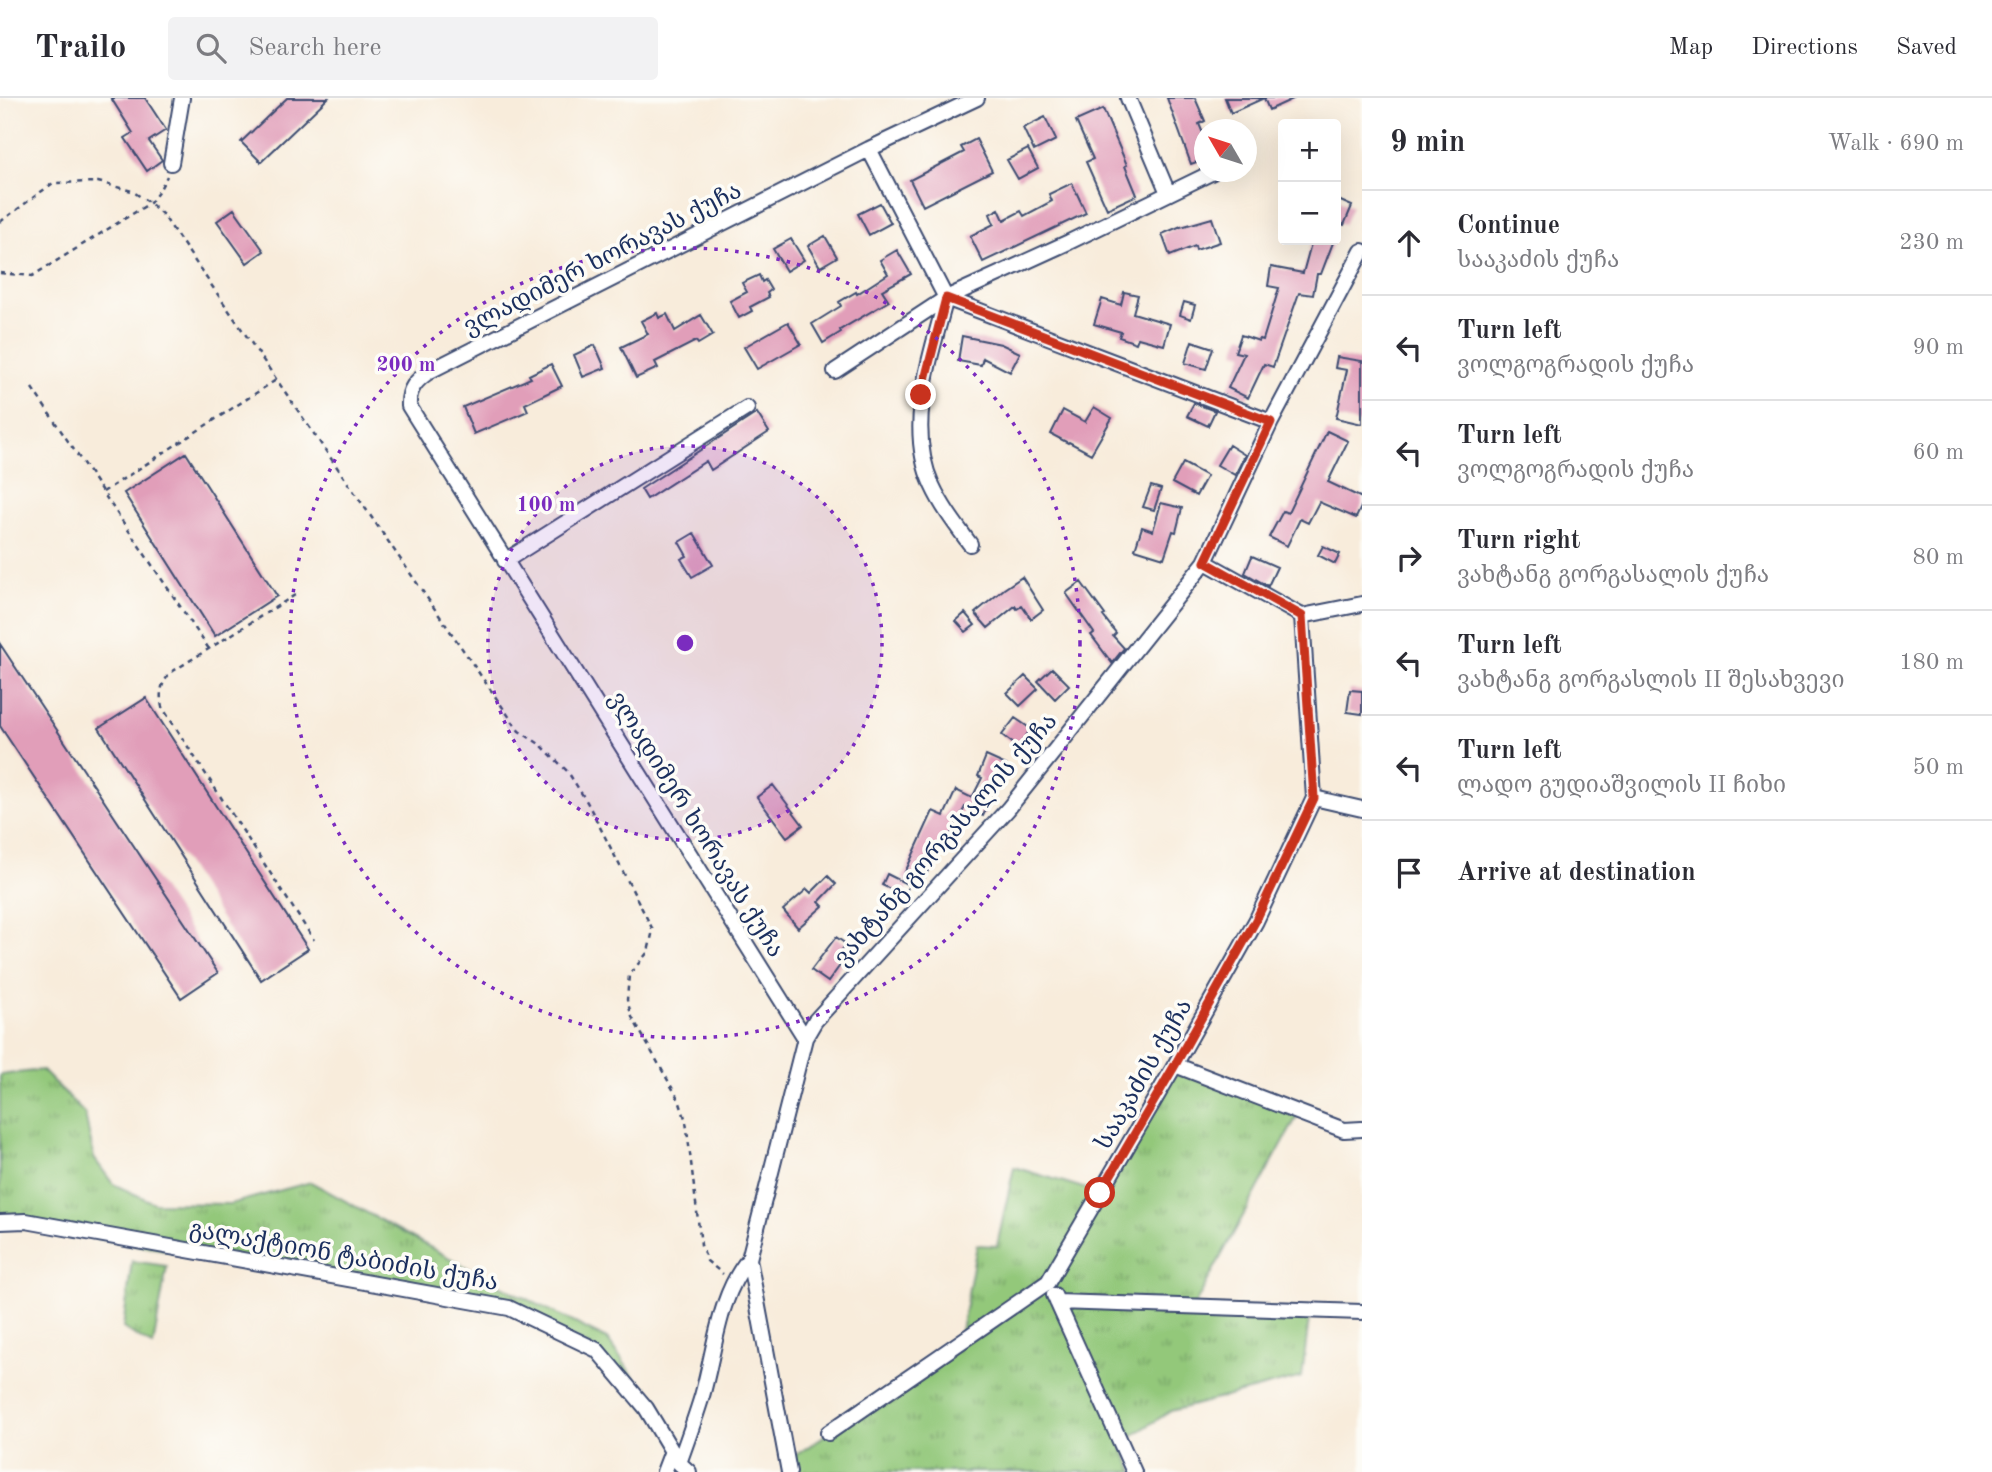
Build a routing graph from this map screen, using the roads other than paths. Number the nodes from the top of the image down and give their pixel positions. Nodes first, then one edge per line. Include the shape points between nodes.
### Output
1 (182, 98) edge
2 (977, 98) edge
3 (1128, 98) edge
4 (869, 149) junction
5 (171, 163) road end
6 (1194, 180) edge
7 (1168, 192) junction
8 (1362, 251) edge
9 (946, 298) junction
10 (835, 371) dead end
11 (747, 408) dead end
12 (1271, 422) junction
13 (970, 544) dead end
14 (505, 561) junction
15 (1205, 562) junction
16 (1362, 604) edge
17 (1302, 616) junction
18 (1314, 798) junction
19 (1362, 809) edge
20 (805, 1038) junction
21 (1175, 1065) junction
22 (1362, 1129) edge
23 (0, 1222) edge
24 (749, 1259) junction
25 (1048, 1282) junction
26 (1057, 1302) junction
27 (1362, 1312) edge
28 (828, 1433) dead end
29 (680, 1462) edge
30 (664, 1472) edge
31 (789, 1472) edge
32 (1134, 1472) edge

1 - 5 street
2 - 4 street, ვლადიმერ ხორავას ქუჩა
3 - 7 street
4 - 9 street
4 - 14 street, ვლადიმერ ხორავას ქუჩა via 429,370 415,383 409,406
6 - 7 street
7 - 9 street
8 - 12 street, ვახტანგ გორგასალის ქუჩა
9 - 10 street
9 - 12 street
9 - 13 street via 921,395 921,449 930,482
11 - 14 street
12 - 15 street, ვახტანგ გორგასალის ქუჩა
14 - 20 street, ვლადიმერ ხორავას ქუჩა
15 - 17 street
15 - 20 street, ვახტანგ გორგასალის ქუჩა via 1009,809 815,1021
16 - 17 street
17 - 18 street
18 - 19 street
18 - 21 street, სააკაძის ქუჩა via 1256,920
20 - 24 street, ვახტანგ გორგასალის ქუჩა
21 - 22 street via 1344,1130
21 - 25 street, სააკაძის ქუჩა
23 - 29 street, გალაქტიონ ტაბიძის ქუჩა via 26,1221 509,1308 597,1350 646,1408
24 - 29 street via 735,1278
24 - 31 street, ვახტანგ გორგასალის ქუჩა
25 - 26 street
25 - 28 street, სააკაძის ქუჩა
26 - 27 street
26 - 32 street
29 - 30 street

